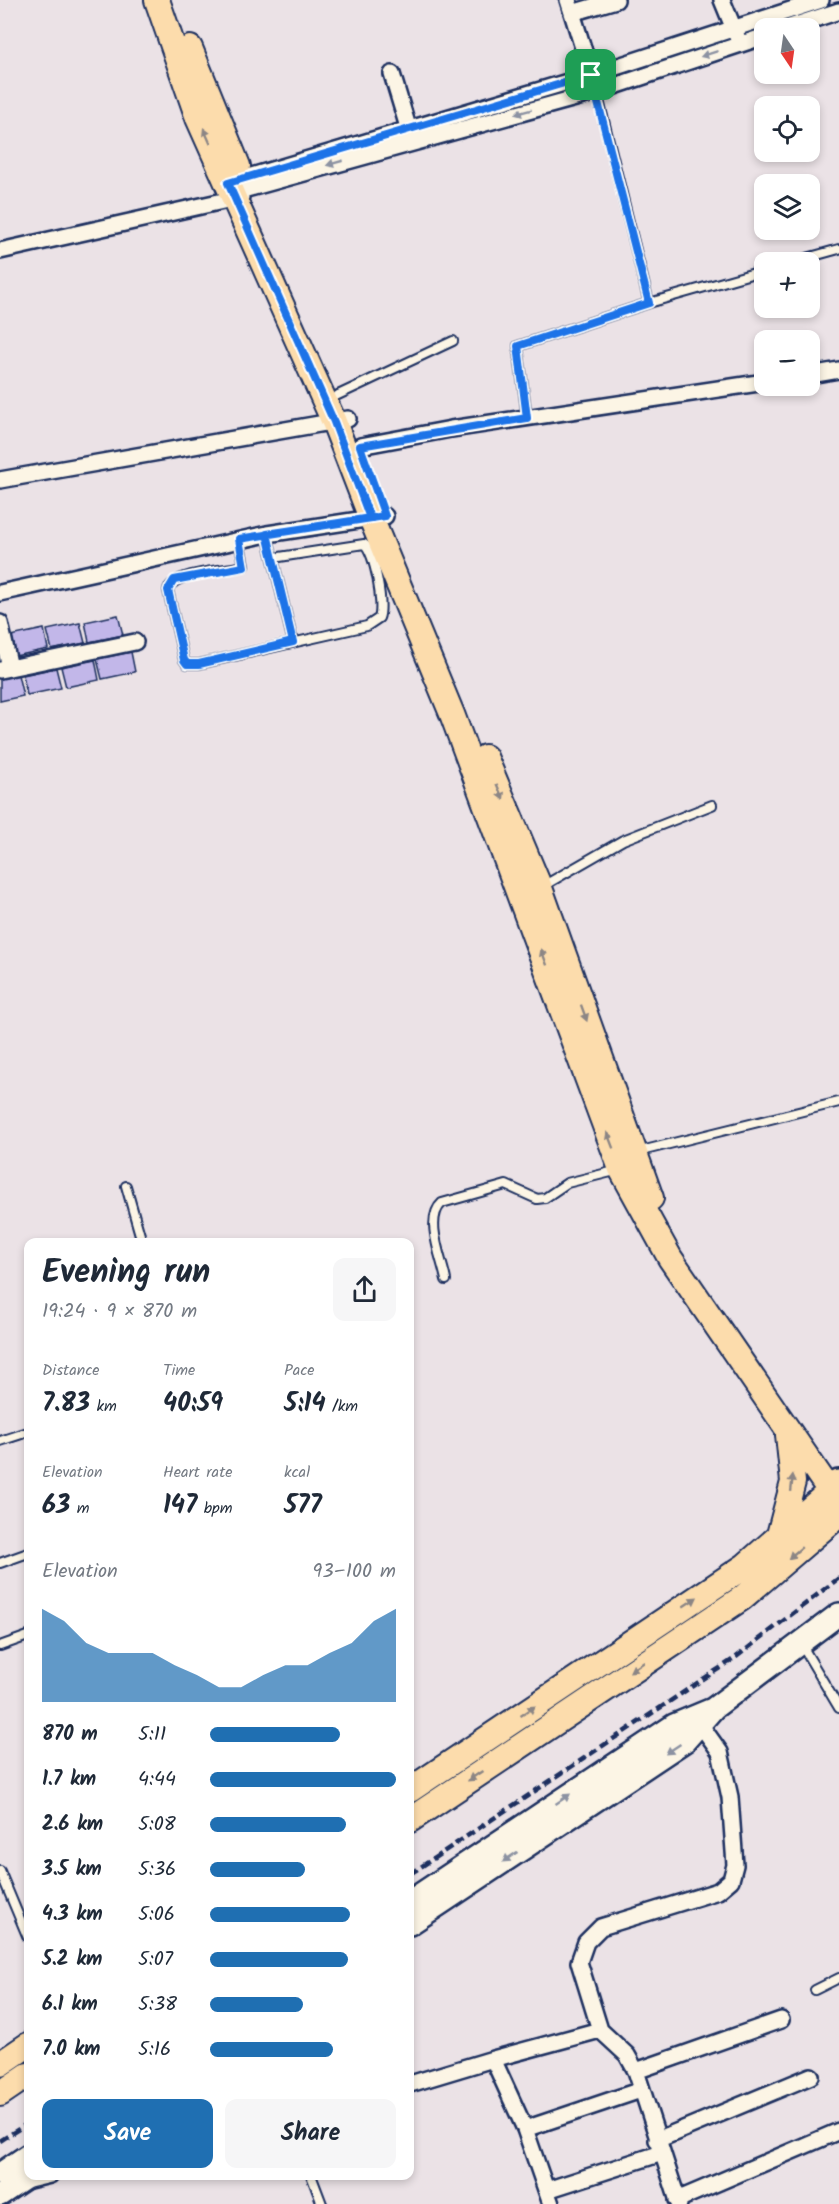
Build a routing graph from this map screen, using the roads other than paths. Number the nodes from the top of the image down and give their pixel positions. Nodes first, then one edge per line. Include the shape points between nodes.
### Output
1 (157, 0) edge
2 (174, 0) edge
3 (616, 0) edge
4 (722, 0) edge
5 (821, 0) edge
6 (570, 6) edge
7 (839, 11) edge
8 (818, 18) edge
9 (754, 36) edge
10 (737, 37) junction
11 (392, 74) dead end
12 (591, 75) junction
13 (597, 92) junction
14 (410, 135) junction
15 (239, 189) junction
16 (839, 249) edge
17 (0, 251) edge
18 (820, 254) edge
19 (754, 273) edge
20 (649, 303) junction
21 (453, 341) dead end
22 (839, 370) edge
23 (820, 373) edge
24 (754, 384) edge
25 (338, 395) junction
26 (527, 418) junction
27 (341, 420) junction
28 (360, 446) junction
29 (0, 480) edge
30 (378, 517) junction
31 (267, 534) junction
32 (239, 539) junction
33 (273, 558) junction
34 (0, 593) edge
35 (0, 623) edge
36 (135, 642) dead end
37 (293, 642) junction
38 (5, 669) edge
39 (712, 805) dead end
40 (540, 888) junction
41 (839, 1102) edge
42 (634, 1157) junction
43 (126, 1186) dead end
44 (141, 1238) edge
45 (446, 1280) dead end
46 (788, 1430) junction
47 (24, 1433) edge
48 (0, 1441) edge
49 (837, 1494) edge
50 (779, 1535) junction
51 (24, 1554) edge
52 (0, 1563) edge
53 (839, 1614) edge
54 (24, 1637) edge
55 (801, 1643) junction
56 (0, 1646) edge
57 (714, 1708) junction
58 (839, 1708) edge
59 (700, 1724) junction
60 (414, 1787) edge
61 (414, 1817) edge
62 (0, 1871) edge
63 (414, 1898) edge
64 (414, 1921) edge
65 (24, 1928) edge
66 (839, 1978) edge
67 (815, 1990) dead end
68 (781, 2020) dead end
69 (600, 2030) junction
70 (24, 2048) edge
71 (493, 2059) junction
72 (0, 2064) edge
73 (636, 2071) junction
74 (811, 2076) dead end
75 (24, 2078) edge
76 (414, 2083) edge
77 (641, 2090) junction
78 (0, 2094) edge
79 (525, 2129) junction
80 (839, 2131) edge
81 (659, 2147) junction
82 (24, 2162) edge
83 (31, 2180) edge
84 (313, 2180) edge
85 (9, 2186) edge
86 (549, 2197) edge
87 (678, 2202) edge
88 (322, 2204) edge

15 -> 1 main road via 190,96
2 - 15 main road
3 - 6 street
4 - 10 street
5 - 10 street
6 - 12 street
7 - 8 street
9 - 10 street
10 - 12 street
10 -> 13 street
11 - 14 street
12 - 13 street
12 - 14 street
13 -> 14 street
13 - 20 lane
14 - 15 street
15 - 17 street
15 - 25 main road
15 - 27 main road
16 - 18 lane
19 - 20 lane
20 - 26 lane via 518,346
21 - 25 lane
22 - 23 street
24 - 26 street
25 - 27 main road
26 - 28 street
27 - 28 main road
27 - 29 street
27 - 30 main road
28 - 30 main road
30 - 31 street
30 -> 40 main road
42 -> 30 main road via 452,714
31 - 32 street
31 - 33 lane
32 - 34 street
32 - 37 lane via 244,567 180,577 169,586 184,660 187,664 199,664
33 - 37 lane
33 - 37 lane via 355,544 364,544 371,555 382,603 380,618 366,626
35 - 38 street
36 - 38 street
39 - 40 lane via 623,840
40 -> 42 main road
41 - 42 lane via 667,1145
42 - 45 lane via 567,1183 545,1198 537,1199 506,1185 442,1203 436,1208 434,1223
42 - 46 main road via 670,1258
42 - 49 main road via 652,1199
43 - 44 lane
46 - 49 main road
50 -> 46 main road via 793,1482
47 - 48 lane
49 - 50 main road
49 -> 61 main road via 742,1598
60 -> 50 main road via 745,1566
51 - 52 lane
53 - 55 street
54 - 56 lane
55 - 57 street
55 - 58 lane
57 - 59 street
63 -> 57 street via 674,1725
59 -> 64 street via 685,1741
59 - 69 street via 720,1752 730,1797 735,1865 730,1880 718,1892 601,1927 586,1942 579,1962
62 - 65 lane
66 - 67 lane
68 - 73 street
69 - 71 street
69 - 73 street via 627,2055
70 - 72 main road
71 - 76 street
71 - 79 street
73 - 77 street
74 - 81 street
75 - 78 main road
77 - 79 street
77 - 81 street
79 - 86 street
80 - 87 street
81 - 86 street
81 - 87 street
82 - 85 street
83 - 85 street
84 - 88 lane

